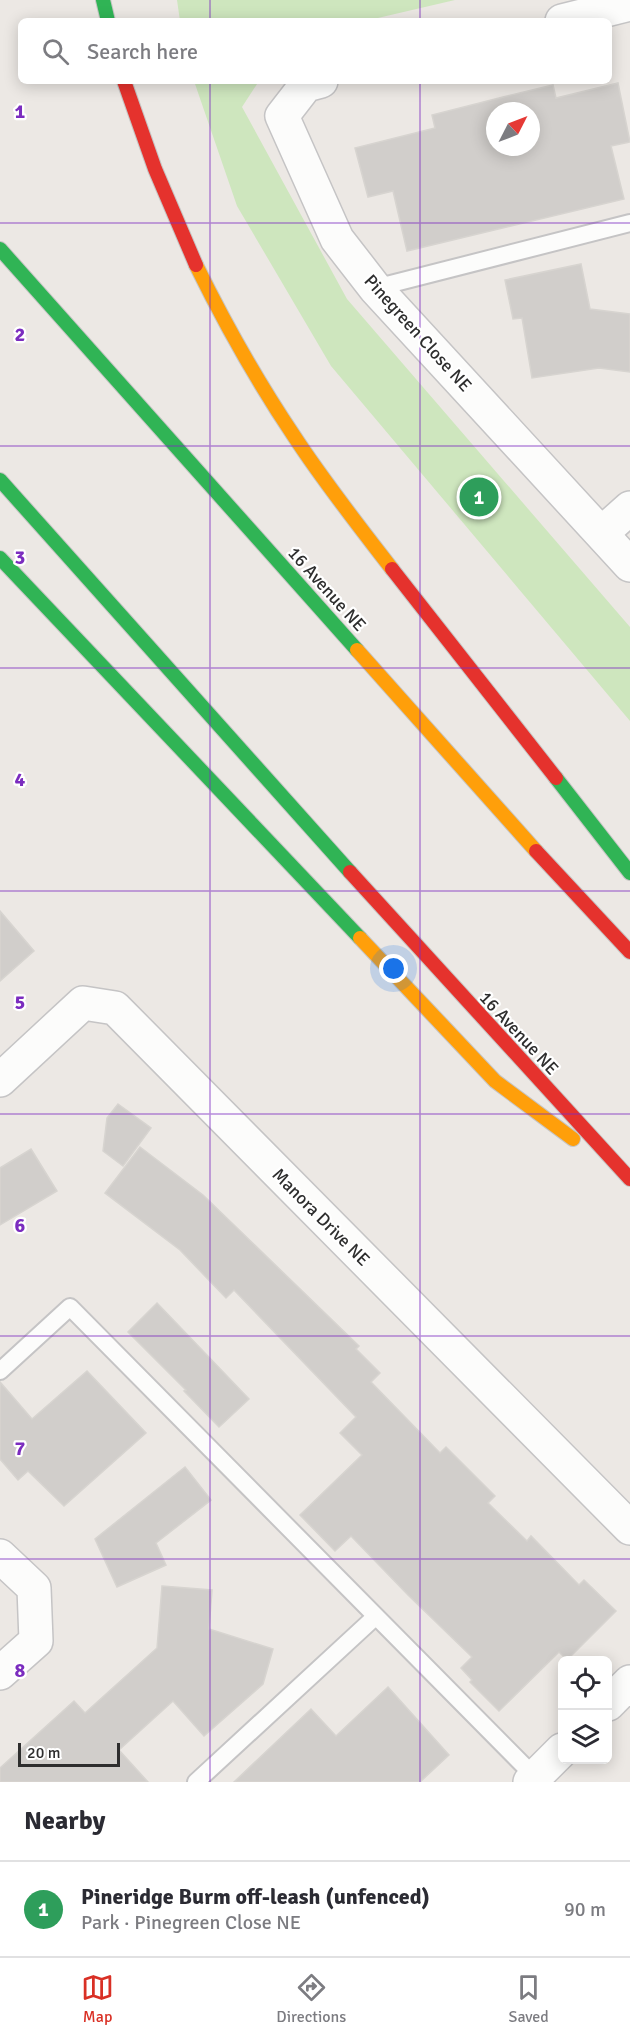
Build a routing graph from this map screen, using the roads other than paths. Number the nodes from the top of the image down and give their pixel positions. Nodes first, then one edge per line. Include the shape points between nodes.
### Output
1 (103, 0) edge
2 (630, 4) edge
3 (107, 18) edge
4 (574, 18) edge
5 (125, 84) edge
6 (310, 84) edge
7 (630, 223) edge
8 (0, 249) edge
9 (375, 288) junction
10 (0, 480) edge
11 (630, 508) edge
12 (602, 533) junction
13 (0, 558) edge
14 (630, 565) edge
15 (630, 873) edge
16 (630, 952) edge
17 (0, 1080) edge
18 (630, 1181) edge
19 (0, 1371) edge
20 (630, 1528) edge
21 (0, 1556) edge
22 (375, 1617) junction
23 (0, 1673) edge
24 (630, 1682) edge
25 (612, 1700) edge
26 (558, 1754) edge
27 (535, 1780) edge
28 (196, 1782) edge

1 - 3 highway
2 - 4 street
5 - 15 highway via 139,130 188,247 283,419 437,630
6 - 9 street, Pinegreen Close NE via 282,116 337,239
7 - 9 lane
8 - 16 highway, 16 Avenue NE
9 - 12 street, Pinegreen Close NE
10 - 18 highway, 16 Avenue NE
11 - 12 street
12 - 14 street, Pinegreen Close NE
13 - 18 highway via 495,1081
17 - 20 street, Manora Drive NE via 84,1003 114,1008
19 - 22 lane via 70,1307
21 - 23 street via 34,1588 36,1641
22 - 27 lane
22 - 28 lane
24 - 25 street
26 - 27 street

